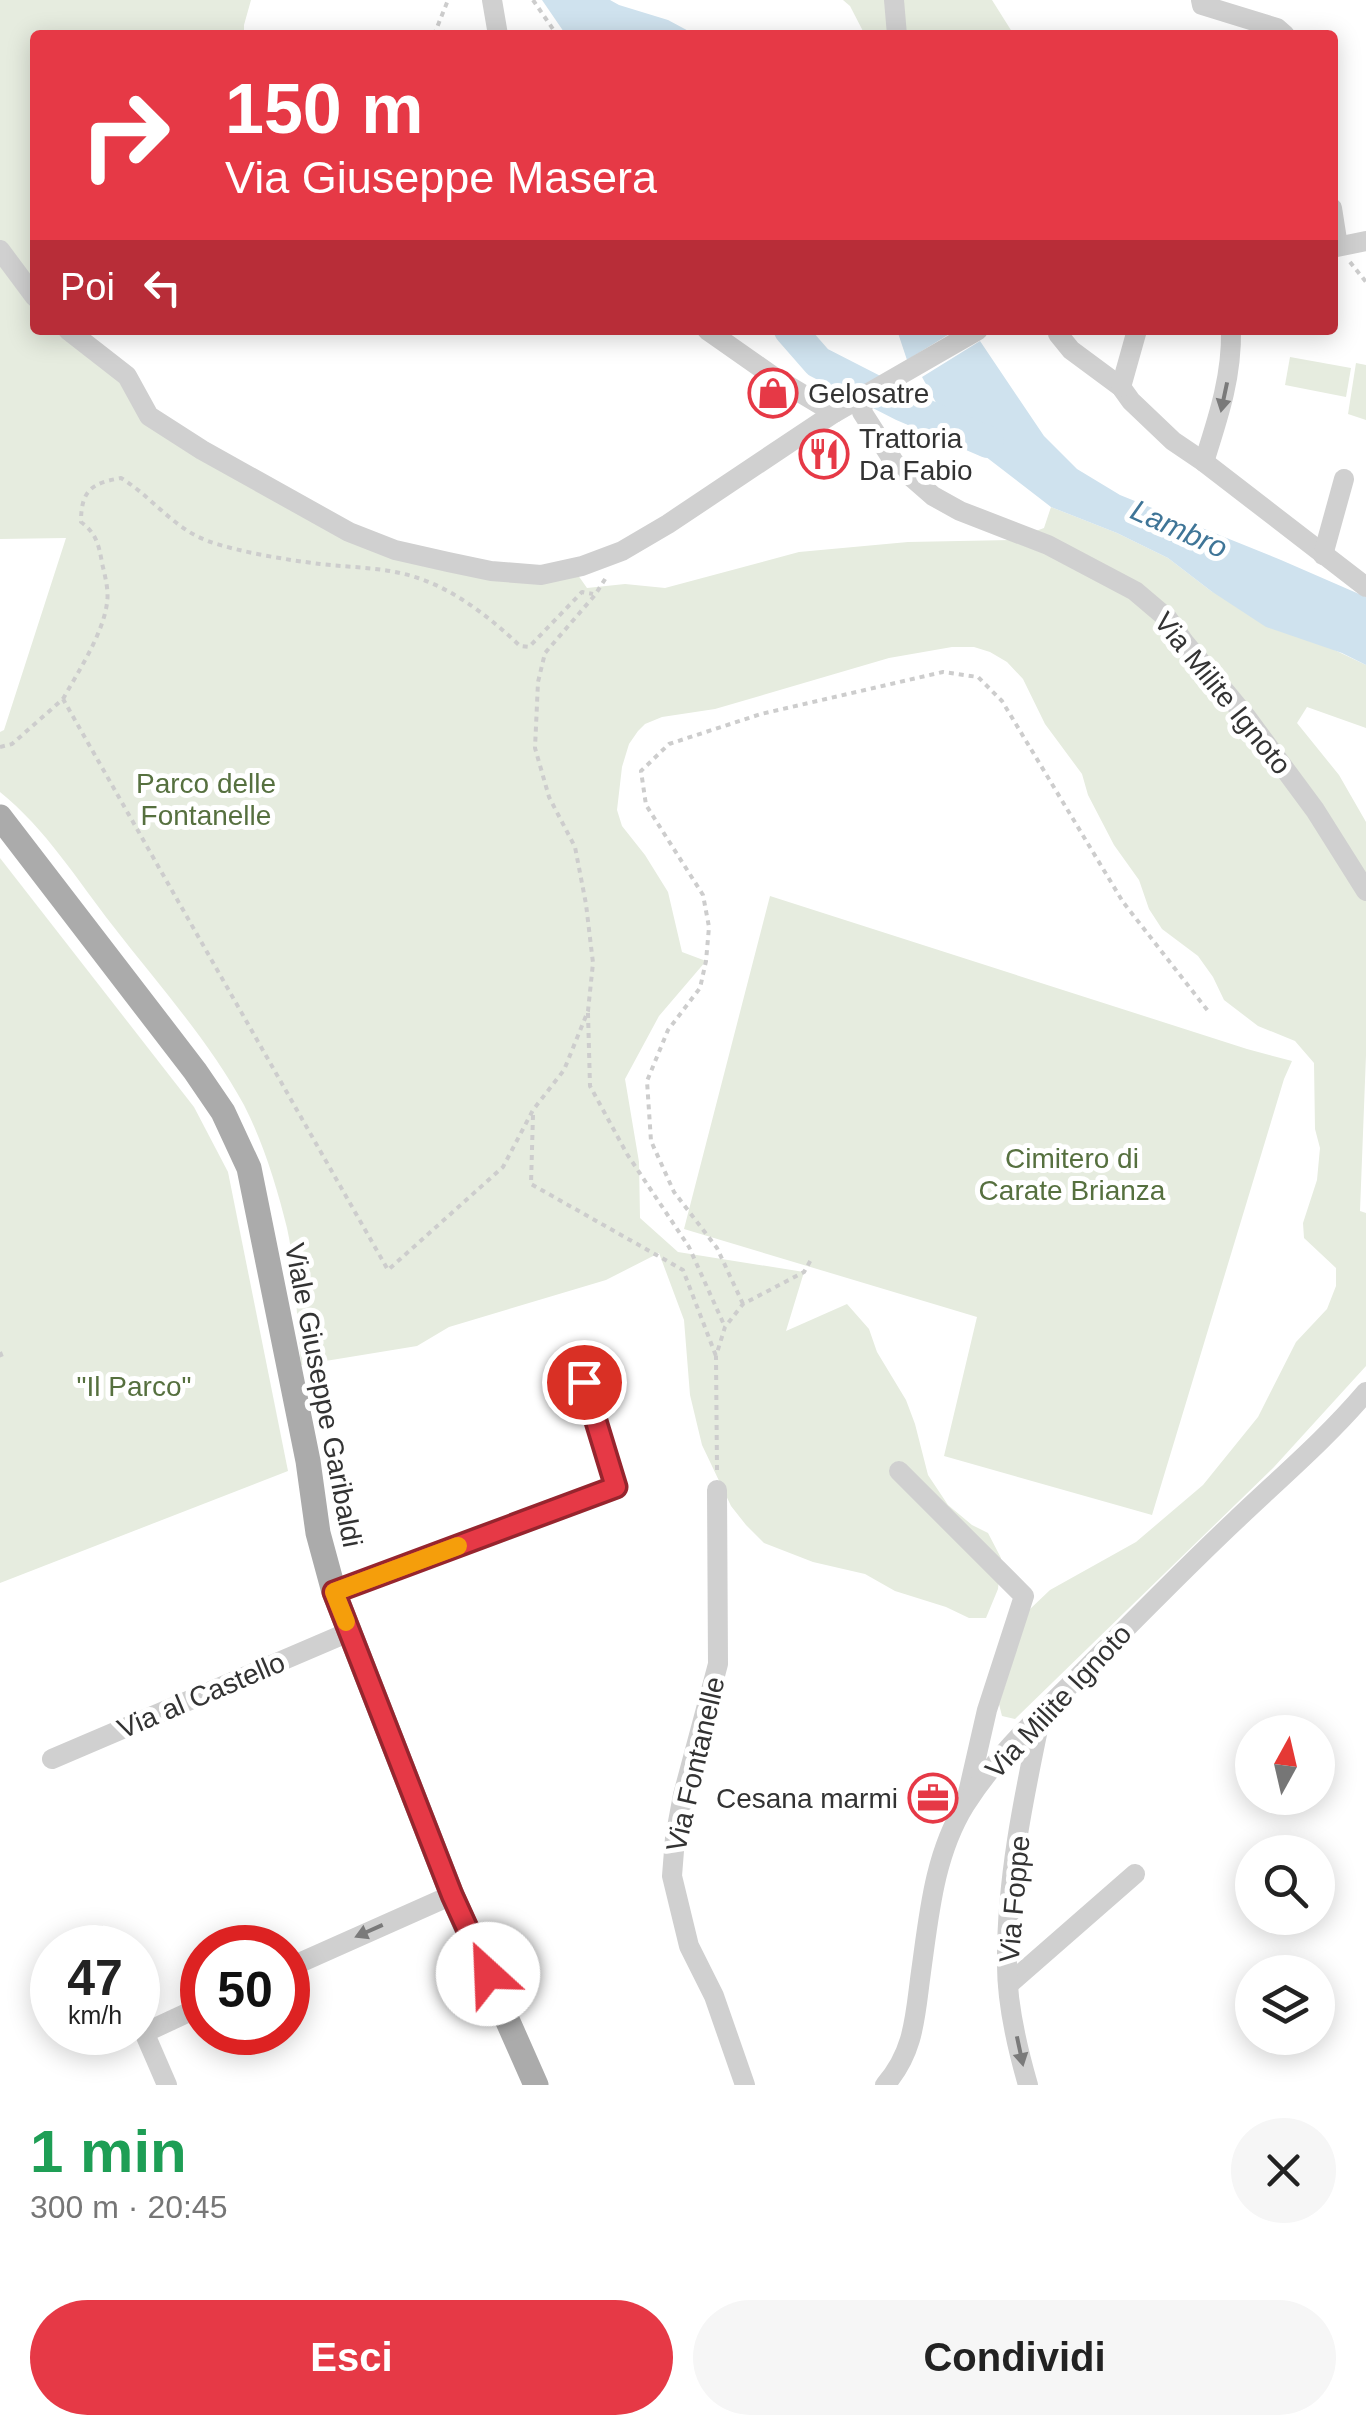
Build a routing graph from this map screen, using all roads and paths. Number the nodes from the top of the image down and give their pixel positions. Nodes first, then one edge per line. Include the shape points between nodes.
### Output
1 (448, 0) edge
2 (492, 0) edge
3 (533, 0) edge
4 (894, 0) edge
5 (1201, 0) edge
6 (436, 30) edge
7 (497, 30) edge
8 (554, 30) edge
9 (897, 30) edge
10 (1279, 30) edge
11 (1366, 241) edge
12 (1338, 246) edge
13 (0, 250) edge
14 (30, 289) edge
15 (74, 335) edge
16 (714, 335) edge
17 (970, 335) edge
18 (1059, 335) edge
19 (1135, 335) edge
20 (1231, 335) edge
21 (1121, 387) junction
22 (864, 398) junction
23 (834, 413) junction
24 (1204, 462) junction
25 (1344, 479) dead end
26 (622, 551) junction
27 (1323, 555) junction
28 (1366, 587) edge
29 (596, 594) junction
30 (63, 699) junction
31 (0, 747) edge
32 (0, 818) edge
33 (1366, 892) edge
34 (588, 1010) junction
35 (1208, 1011) dead end
36 (533, 1110) junction
37 (812, 1258) dead end
38 (744, 1304) junction
39 (724, 1327) junction
40 (716, 1356) junction
41 (584, 1382) dead end
42 (1366, 1392) edge
43 (899, 1471) dead end
44 (717, 1490) joint
45 (334, 1592) junction
46 (350, 1632) junction
47 (1042, 1713) junction
48 (52, 1759) dead end
49 (965, 1804) junction
50 (1135, 1874) dead end
51 (452, 1895) junction
52 (310, 1958) edge
53 (1008, 1985) junction
54 (154, 2055) edge
55 (167, 2085) edge
56 (536, 2085) edge
57 (746, 2085) edge
58 (885, 2085) edge
59 (1028, 2085) edge

1 - 6 path
2 - 7 street
3 - 8 path
4 - 9 street
5 - 10 street
11 - 12 street
13 - 14 street
15 - 26 street via 127,376 148,416 349,532 395,550 541,576
16 - 23 street
17 - 22 street
18 - 21 street
19 - 21 street
20 -> 24 street via 1220,418
21 - 24 street via 1173,441
22 - 23 street
22 - 33 street, Via Milite Ignoto via 862,412 894,462 933,496 1048,545 1135,591 1168,619 1315,810
23 - 26 street
24 - 27 street
25 - 27 street
26 - 29 path
27 - 28 street
29 - 30 path via 582,592 528,647 520,646 458,598 421,579 204,540 122,478 105,481 92,486 81,504 81,522 100,549 107,607
29 - 34 path via 545,653 535,748 549,797 575,847 592,963
30 - 31 path
30 - 36 path via 388,1270 503,1166
32 - 45 main road, Viale Giuseppe Garibaldi via 195,1072 249,1168
34 - 36 path via 564,1070
34 - 39 path via 590,1086 689,1247
35 - 38 path via 1124,902 1002,701 978,677 943,672 761,714 669,744 641,770 646,805 703,895 709,928 700,988 668,1030 647,1081 650,1142
36 - 40 path via 532,1184 683,1270
37 - 38 path via 804,1272
38 - 39 path
39 - 40 path
40 - 44 path
41 - 45 street via 616,1487
42 - 47 street, Via Milite Ignoto
43 - 49 street via 1024,1596
44 - 57 street, Via Fontanelle via 718,1664 683,1796 672,1876 689,1946
45 - 46 main road, Viale Giuseppe Garibaldi
46 - 48 street, Via al Castello
46 - 51 main road, Viale Giuseppe Garibaldi
47 - 49 street, Via Milite Ignoto
47 - 53 street, Via Foppe via 1011,1891
49 - 58 street, Via Milite Ignoto via 936,1880 911,2040
50 - 53 street
51 -> 52 street
51 - 56 main road, Viale Giuseppe Garibaldi
53 -> 59 street, Via Foppe
54 - 55 street

